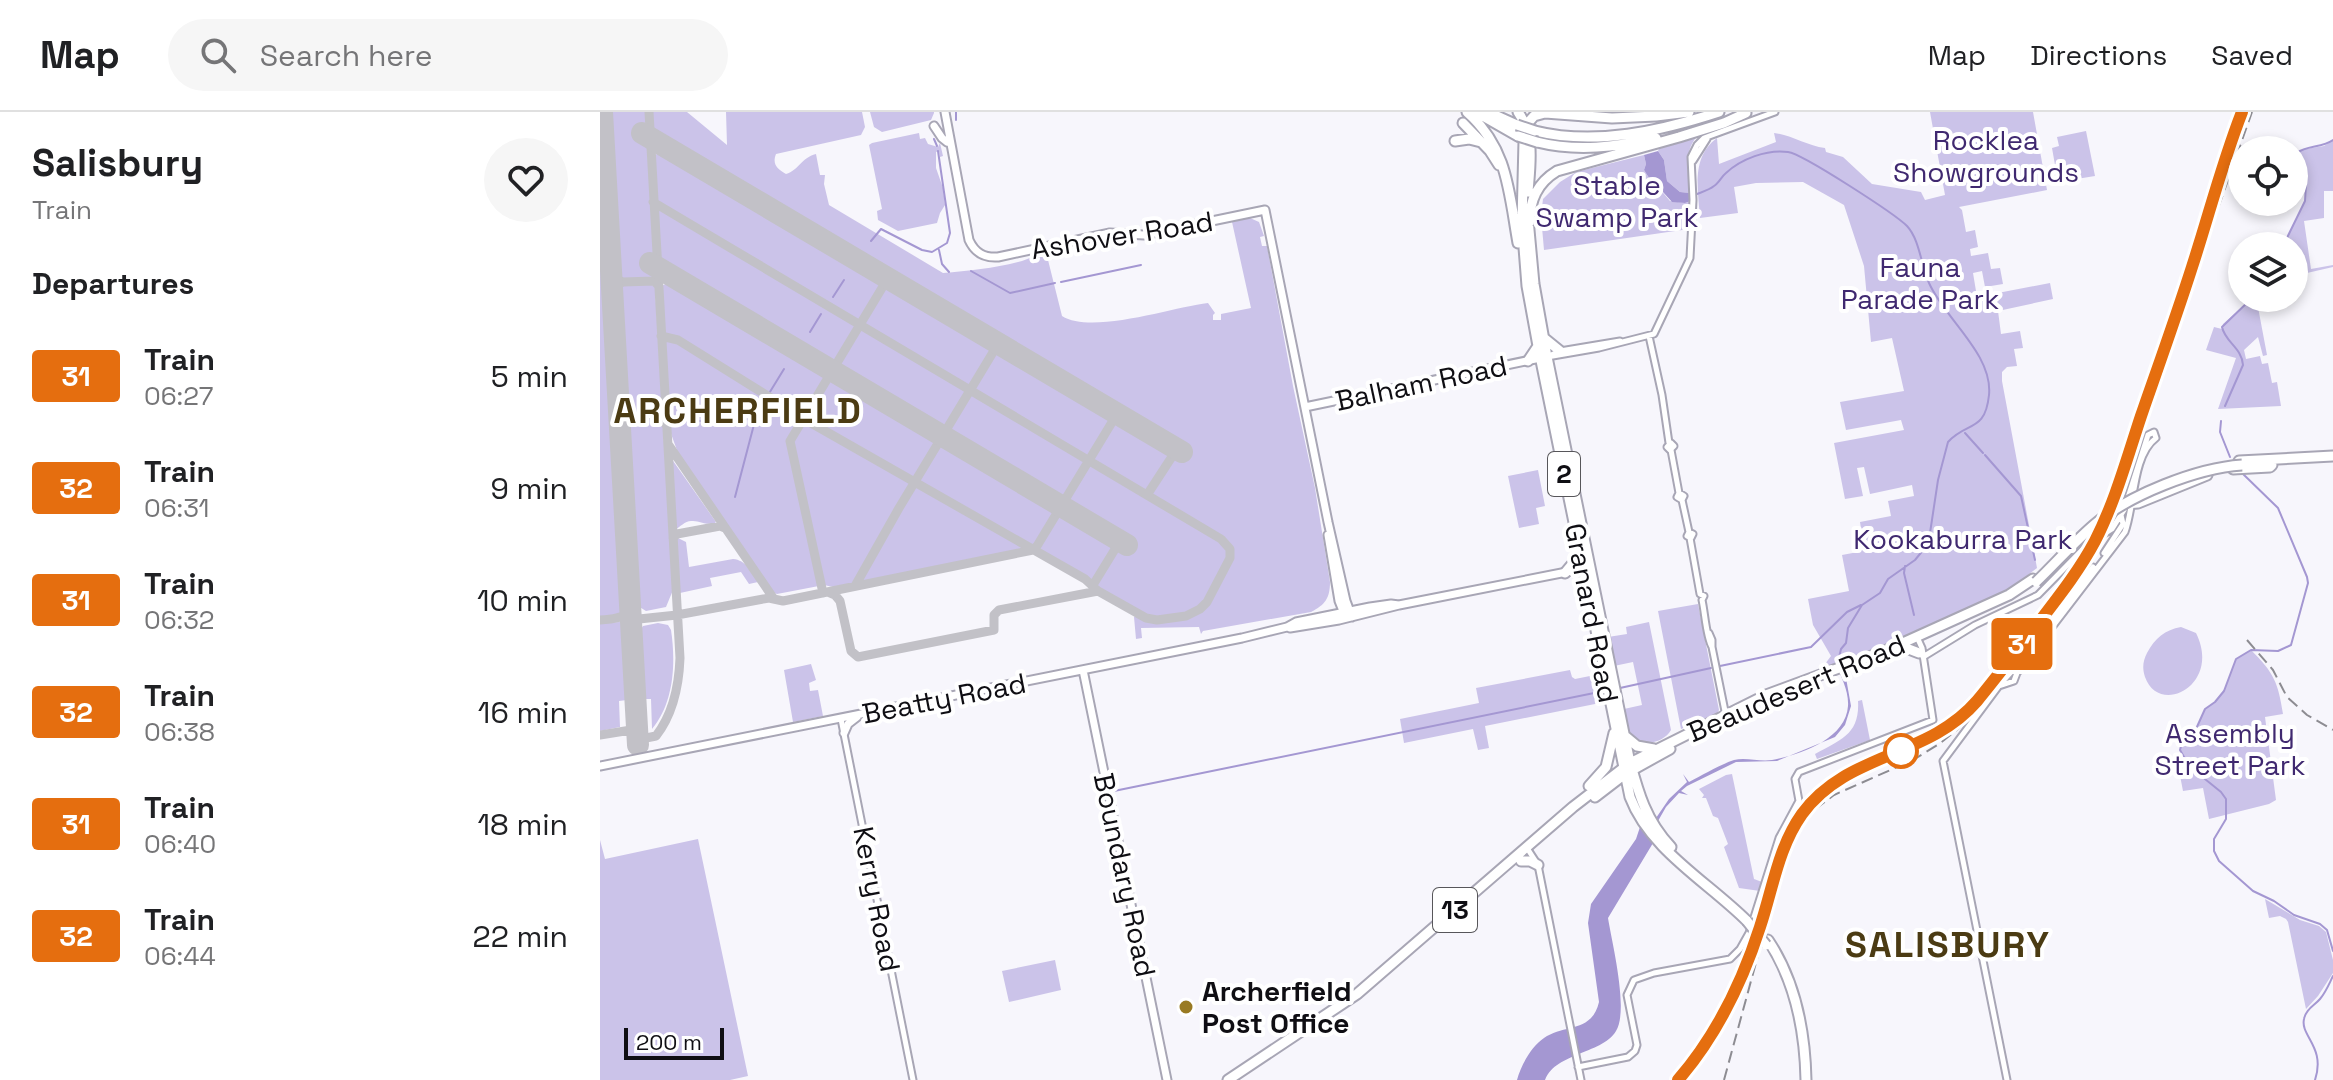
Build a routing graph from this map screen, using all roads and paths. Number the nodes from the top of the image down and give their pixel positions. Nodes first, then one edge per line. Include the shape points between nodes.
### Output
1 (1467, 112) edge
2 (1476, 112) edge
3 (1488, 112) edge
4 (1518, 112) edge
5 (1530, 112) edge
6 (1549, 112) edge
7 (1689, 112) edge
8 (1719, 112) edge
9 (1747, 112) edge
10 (1775, 112) edge
11 (943, 113) edge
12 (1463, 123) dead end
13 (1524, 128) junction
14 (1455, 141) dead end
15 (947, 142) junction
16 (1483, 144) junction
17 (962, 208) junction
18 (1265, 210) joint
19 (1255, 212) junction
20 (1267, 222) junction
21 (1529, 233) junction
22 (1517, 238) junction
23 (1527, 286) junction
24 (1649, 336) junction
25 (1629, 341) junction
26 (1541, 342) junction
27 (1560, 351) junction
28 (1544, 358) junction
29 (1528, 361) junction
30 (1305, 407) junction
31 (2150, 439) dead end
32 (2333, 459) edge
33 (2240, 463) junction
34 (2272, 465) junction
35 (2130, 506) junction
36 (1328, 522) junction
37 (2124, 527) junction
38 (2112, 529) junction
39 (1579, 549) junction
40 (1578, 570) junction
41 (1339, 601) junction
42 (1348, 615) junction
43 (1325, 616) junction
44 (1287, 627) junction
45 (1918, 645) junction
46 (1848, 668) junction
47 (1083, 670) junction
48 (1074, 672) junction
49 (1833, 673) junction
50 (1086, 686) junction
51 (1722, 700) junction
52 (1742, 707) junction
53 (870, 713) junction
54 (1726, 718) junction
55 (841, 719) junction
56 (1615, 728) junction
57 (844, 733) junction
58 (1625, 736) junction
59 (1655, 750) junction
60 (1644, 762) junction
61 (600, 766) edge
62 (1628, 769) junction
63 (1610, 785) junction
64 (1633, 790) junction
65 (1573, 807) junction
66 (1529, 850) junction
67 (1521, 861) junction
68 (1538, 865) junction
69 (1750, 916) junction
70 (1578, 1067) junction
71 (913, 1080) edge
72 (1167, 1080) edge
73 (1228, 1080) edge
74 (1239, 1080) edge
75 (1581, 1080) edge
76 (1803, 1080) edge
77 (2007, 1080) edge

1 - 22 highway via 1486,130 1500,155
2 - 13 highway
3 - 13 highway
4 - 13 highway, Granard Road / 2
5 - 13 highway
6 - 7 highway via 1612,118
6 - 13 highway via 1536,115
8 - 13 highway via 1611,135 1571,137
9 - 13 highway, bridge via 1680,133 1605,147 1537,142
9 - 21 highway via 1553,173 1534,195
10 - 24 street via 1709,137 1692,162 1690,258 1657,330
11 - 15 main road
11 - 15 main road via 932,126
11 - 17 main road
12 - 16 highway
13 - 21 highway, Granard Road / 2 via 1530,150
13 - 23 highway, Granard Road / 2
14 - 16 highway
15 - 17 main road
16 - 22 highway via 1501,169
17 - 19 main road, Ashover Road via 970,244 980,254 994,257
18 - 19 main road, Ashover Road
18 - 20 main road, Balham Road
19 - 20 main road
20 - 30 main road, Balham Road
21 - 26 highway, Granard Road / 2
22 - 23 highway
23 - 26 highway, Granard Road / 2
24 - 25 street, Balham Road
24 - 51 street
25 - 27 street, Balham Road
25 - 28 street, Balham Road
26 - 27 highway
26 - 28 highway, Granard Road / 2
26 - 29 highway
27 - 28 street, Balham Road
28 - 29 main road, Balham Road
28 - 39 highway, Granard Road / 2
28 - 40 highway, Granard Road / 2
29 - 30 main road, Balham Road
30 - 36 main road
31 - 35 street
32 - 33 highway, Beaudesert Road / 13
32 - 34 highway, Beaudesert Road / 13
33 - 34 highway, Beaudesert Road / 13
33 - 45 highway, Beaudesert Road / 13, bridge via 2196,470 2117,504 2035,580
34 - 35 highway via 2211,473
35 - 37 street
35 - 38 street
36 - 41 main road
36 - 42 main road
37 - 38 street
37 - 77 street via 1943,761
38 - 45 street via 2088,544 2032,599
39 - 40 highway, Granard Road / 2
39 - 40 highway
40 - 42 main road, Beatty Road
40 - 56 highway, Granard Road / 2 via 1585,581
40 - 58 highway, Granard Road / 2
41 - 42 main road
41 - 43 main road
42 - 43 main road, Beatty Road
42 - 44 main road, Beatty Road
43 - 44 main road, Beatty Road
44 - 47 main road, Beatty Road
45 - 46 highway, Beaudesert Road / 13
45 - 46 highway, Beaudesert Road / 13
45 - 69 street via 1933,720 1799,772 1799,801
46 - 49 highway, Beaudesert Road / 13
47 - 48 main road, Beatty Road
47 - 50 main road, Boundary Road
48 - 50 main road
48 - 53 main road, Beatty Road
49 - 52 highway, Beaudesert Road / 13
49 - 54 highway, Beaudesert Road / 13
50 - 72 main road, Boundary Road
51 - 52 street
51 - 54 street
52 - 54 highway, Beaudesert Road / 13
53 - 55 main road, Beatty Road
53 - 57 main road via 852,720
54 - 59 highway, Beaudesert Road / 13
54 - 60 highway, Beaudesert Road / 13
55 - 57 street, Kerry Road
55 - 61 main road, Beatty Road
56 - 62 highway, Granard Road / 2
56 - 65 highway via 1606,767
57 - 71 street, Kerry Road
58 - 59 highway
58 - 62 highway, Granard Road / 2
59 - 62 highway, Beaudesert Road / 13
60 - 62 highway, Beaudesert Road / 13
60 - 64 highway
62 - 63 highway, Beaudesert Road / 13
62 - 64 highway, 2
62 - 65 highway, Beaudesert Road / 13
63 - 64 highway
63 - 66 highway, Beaudesert Road / 13
64 - 69 highway, 2 via 1636,812 1654,839
65 - 66 highway, Beaudesert Road / 13
66 - 67 highway, Beaudesert Road / 13
66 - 68 street
66 - 73 highway, Beaudesert Road / 13 via 1350,1000
67 - 68 highway
67 - 74 highway, Beaudesert Road / 13 via 1360,999
68 - 70 street
69 - 70 street via 1745,942 1730,959 1634,980 1627,995 1635,1051
69 - 76 highway, 2, bridge via 1781,970 1794,1008
70 - 75 street

